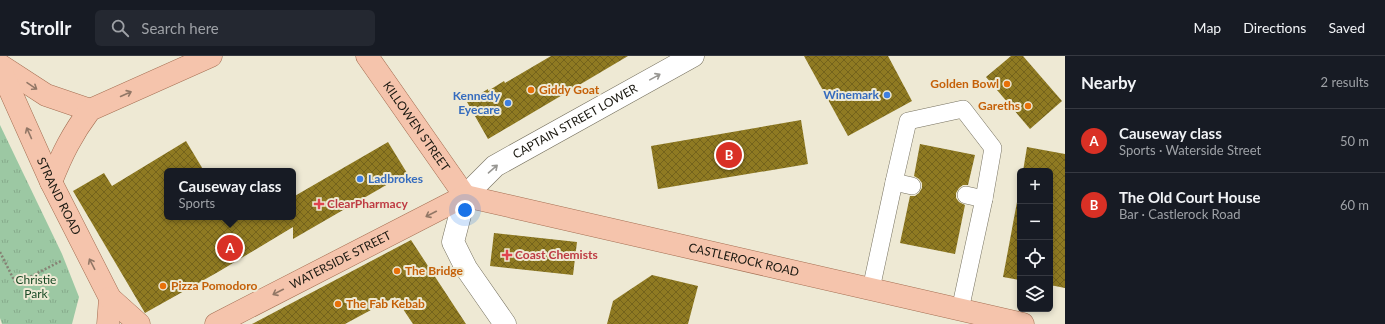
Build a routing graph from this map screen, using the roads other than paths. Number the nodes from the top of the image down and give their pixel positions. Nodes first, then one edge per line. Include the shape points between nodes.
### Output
1 (211, 56) edge
2 (367, 56) edge
3 (692, 56) edge
4 (0, 65) edge
5 (0, 68) edge
6 (90, 110) junction
7 (51, 182) junction
8 (894, 182) junction
9 (912, 186) dead end
10 (966, 195) dead end
11 (465, 196) junction
12 (984, 198) junction
13 (871, 289) junction
14 (110, 298) junction
15 (960, 310) junction
16 (108, 324) edge
17 (139, 324) edge
18 (216, 324) edge
19 (505, 324) edge
20 (1023, 324) edge

6 -> 1 main road
2 - 11 main road, KILLOWEN STREET
11 -> 3 main road, CAPTAIN STREET LOWER via 495,166
4 -> 6 main road via 46,95
7 -> 5 main road, STRAND ROAD
6 - 7 main road via 64,149
14 -> 7 main road, STRAND ROAD
8 - 9 lane
8 - 12 lane via 908,122 963,109 993,148
8 - 13 lane
10 - 12 lane
11 - 13 main road, CASTLEROCK ROAD
11 -> 18 main road, WATERSIDE STREET
11 - 19 main road via 453,242 466,268
12 - 15 lane
13 - 15 main road, CASTLEROCK ROAD
14 - 16 main road
14 - 17 main road
15 - 20 main road, CASTLEROCK ROAD

